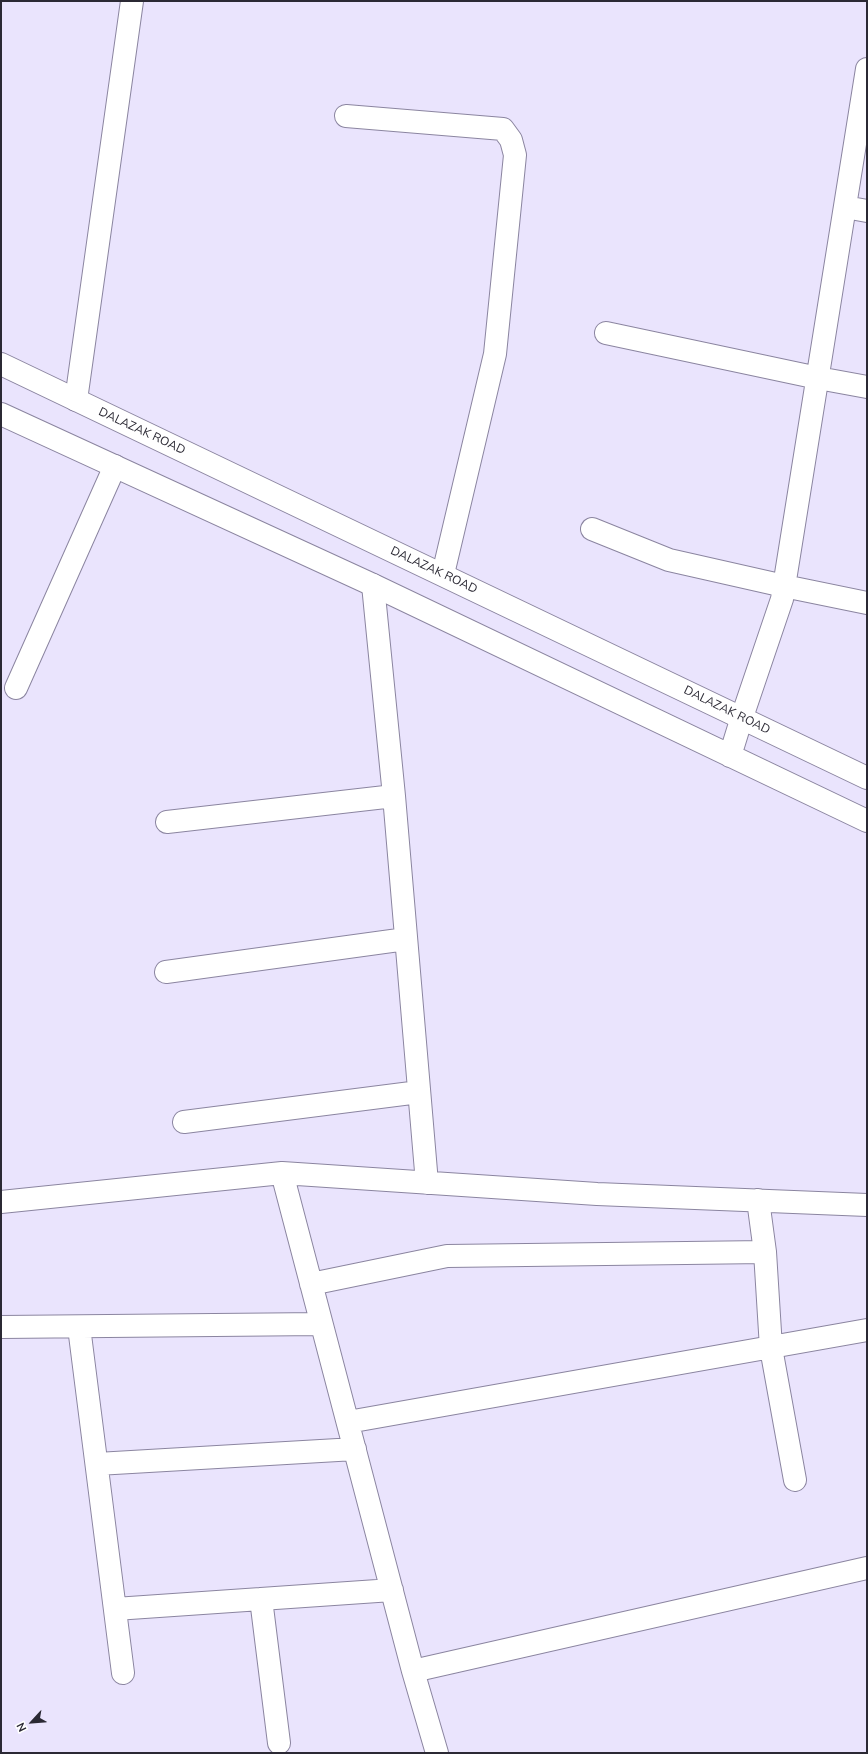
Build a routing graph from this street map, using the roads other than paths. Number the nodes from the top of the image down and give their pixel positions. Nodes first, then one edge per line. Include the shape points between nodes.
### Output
1 (132, 1) edge
2 (867, 69) edge
3 (346, 116) dead end
4 (845, 207) junction
5 (867, 211) edge
6 (606, 333) dead end
7 (1, 364) edge
8 (818, 378) junction
9 (867, 387) edge
10 (76, 400) junction
11 (1, 414) edge
12 (115, 466) junction
13 (592, 529) dead end
14 (443, 574) junction
15 (372, 584) junction
16 (784, 586) junction
17 (867, 603) edge
18 (16, 688) dead end
19 (742, 717) junction
20 (730, 756) junction
21 (867, 778) edge
22 (394, 796) junction
23 (867, 821) edge
24 (167, 822) dead end
25 (406, 939) junction
26 (166, 972) dead end
27 (419, 1092) junction
28 (184, 1122) dead end
29 (282, 1173) junction
30 (427, 1183) junction
31 (758, 1200) junction
32 (1, 1202) edge
33 (867, 1204) edge
34 (764, 1252) junction
35 (310, 1284) junction
36 (321, 1324) junction
37 (1, 1327) edge
38 (79, 1327) junction
39 (867, 1330) edge
40 (771, 1348) junction
41 (348, 1422) junction
42 (354, 1449) junction
43 (96, 1464) junction
44 (795, 1480) dead end
45 (867, 1568) edge
46 (392, 1590) junction
47 (262, 1599) junction
48 (115, 1609) junction
49 (413, 1671) junction
50 (123, 1673) dead end
51 (279, 1743) dead end
52 (437, 1753) edge

1 - 10 street
2 - 4 street
3 - 14 street via 502,129 511,140 515,155 494,354
4 - 5 street
4 - 8 street
6 - 8 street
7 - 10 street, DALAZAK ROAD
8 - 9 street
8 - 16 street
10 - 14 street, DALAZAK ROAD
11 - 12 street
12 - 15 street
12 - 18 street
13 - 16 street via 669,560
14 - 19 street, DALAZAK ROAD
15 - 20 street
15 - 22 street
16 - 17 street
16 - 19 street via 782,599
19 - 20 street
19 - 21 street, DALAZAK ROAD
20 - 23 street
22 - 24 street
22 - 25 street
25 - 26 street
25 - 27 street
27 - 28 street
27 - 30 street
29 - 30 street
29 - 32 street
29 - 35 street
30 - 31 street via 597,1194
31 - 33 street
31 - 34 street
34 - 35 street via 447,1256
34 - 40 street
35 - 36 street
36 - 38 street
36 - 41 street
37 - 38 street
38 - 43 street
39 - 40 street
40 - 41 street
40 - 44 street
41 - 42 street
42 - 43 street
42 - 46 street
43 - 48 street
45 - 49 street
46 - 47 street
46 - 49 street
47 - 48 street
47 - 51 street
48 - 50 street
49 - 52 street

